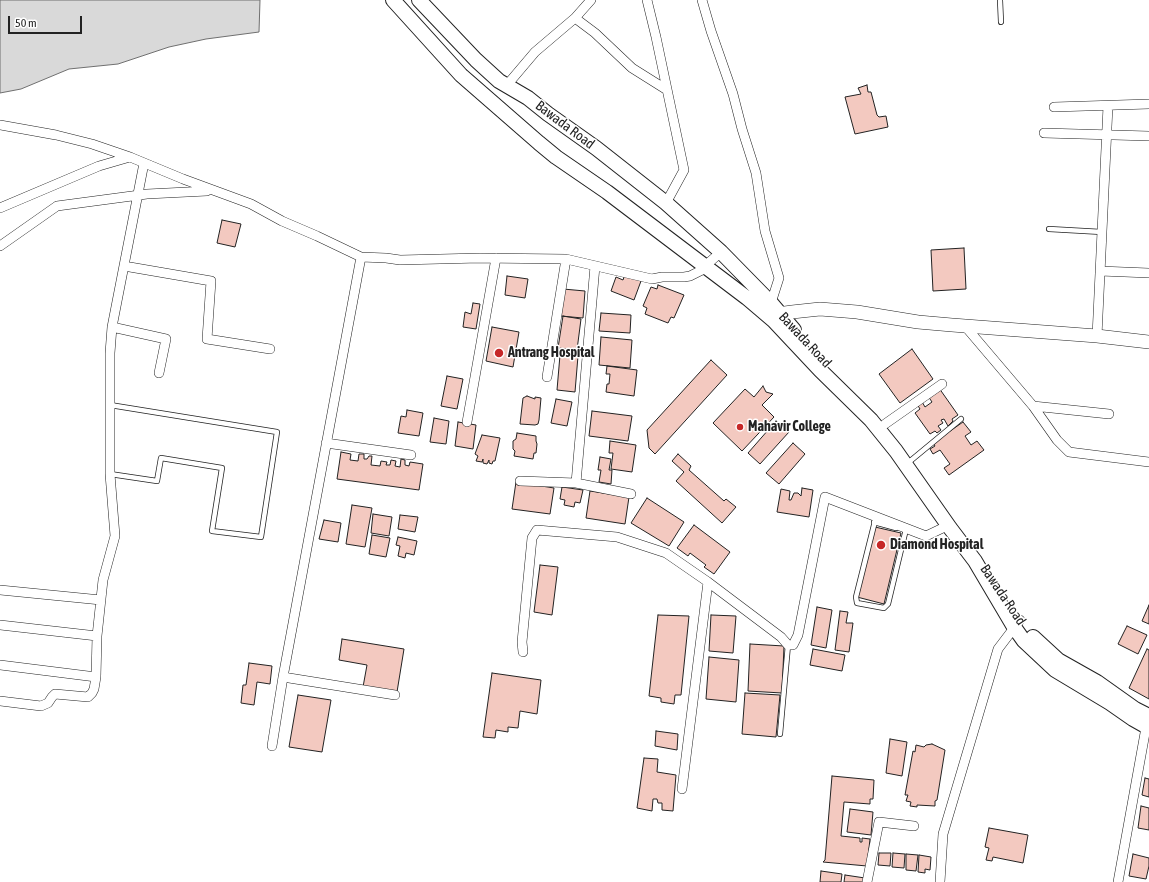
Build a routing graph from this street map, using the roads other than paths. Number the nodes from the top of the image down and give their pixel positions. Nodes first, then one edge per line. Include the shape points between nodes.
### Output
1 (393, 0) edge
2 (591, 0) edge
3 (647, 0) edge
4 (702, 0) edge
5 (1000, 0) edge
6 (424, 1) edge
7 (575, 18) junction
8 (1001, 22) dead end
9 (507, 85) junction
10 (667, 90) junction
11 (1149, 104) edge
12 (1108, 106) junction
13 (1054, 107) dead end
14 (0, 126) edge
15 (1044, 133) dead end
16 (1106, 135) junction
17 (1149, 136) edge
18 (130, 157) junction
19 (144, 163) junction
20 (211, 190) junction
21 (138, 195) junction
22 (666, 202) junction
23 (0, 208) edge
24 (1049, 229) dead end
25 (1102, 232) junction
26 (0, 246) edge
27 (721, 252) junction
28 (361, 257) junction
29 (496, 258) junction
30 (566, 259) junction
31 (124, 266) junction
32 (595, 266) junction
33 (705, 266) junction
34 (1100, 271) junction
35 (1149, 273) edge
36 (771, 311) junction
37 (965, 326) junction
38 (112, 327) junction
39 (1096, 336) junction
40 (1149, 342) edge
41 (270, 348) dead end
42 (159, 373) dead end
43 (547, 377) dead end
44 (942, 384) dead end
45 (110, 405) junction
46 (1033, 406) junction
47 (1109, 414) dead end
48 (961, 419) dead end
49 (467, 422) dead end
50 (885, 424) junction
51 (326, 443) junction
52 (410, 455) dead end
53 (909, 462) junction
54 (1149, 462) edge
55 (110, 474) junction
56 (520, 481) dead end
57 (576, 483) junction
58 (631, 494) dead end
59 (875, 520) junction
60 (948, 525) junction
61 (906, 530) junction
62 (708, 582) junction
63 (0, 590) edge
64 (101, 600) junction
65 (1017, 624) junction
66 (0, 625) edge
67 (97, 636) junction
68 (788, 645) junction
69 (523, 652) dead end
70 (0, 665) edge
71 (96, 677) junction
72 (283, 677) junction
73 (395, 695) dead end
74 (0, 701) edge
75 (1148, 722) edge
76 (780, 734) dead end
77 (272, 746) dead end
78 (682, 789) dead end
79 (914, 826) dead end
80 (867, 882) edge
81 (940, 882) edge
82 (1118, 882) edge

1 - 33 main road via 461,75 544,148
2 - 7 street
3 - 10 street
4 - 36 street via 756,173 765,231 779,278
5 - 8 lane
6 - 9 main road, Bawada Road via 476,60
7 - 9 street via 536,52
7 - 10 street via 632,68
9 - 22 main road, Bawada Road via 596,148
10 - 22 street via 684,170
11 - 12 street
12 - 13 street
12 - 16 street
14 - 18 street via 56,135
15 - 16 street
16 - 17 street
16 - 25 street
18 - 19 street
18 - 23 street via 99,166
19 - 20 street
19 - 21 street
20 - 21 street
20 - 28 street via 251,204
21 - 26 street via 57,206
21 - 31 street
22 - 27 main road, Bawada Road
24 - 25 lane
25 - 34 street
27 - 33 street
27 - 36 main road, Bawada Road
28 - 29 street via 400,260
28 - 51 street
29 - 30 street
29 - 49 street
30 - 32 street
30 - 43 street
31 - 38 street
31 - 41 street via 211,281 207,339
32 - 33 street via 652,279 684,277 704,270
32 - 57 street
33 - 36 main road
34 - 35 street
34 - 39 street
36 - 37 street via 820,309
36 - 50 main road, Bawada Road via 792,328 855,390
36 - 60 main road via 818,368 871,420
37 - 39 street
37 - 46 street
38 - 42 street via 166,339
38 - 45 street
39 - 40 street
44 - 50 street
45 - 55 street
45 - 55 lane via 277,432 261,537 212,531 222,468 161,458 157,481
46 - 47 street
46 - 54 street via 1057,440 1069,452
48 - 53 lane
50 - 53 main road, Bawada Road
51 - 52 street
51 - 72 street
53 - 65 main road, Bawada Road via 1010,601
55 - 64 street via 115,536 103,580
56 - 57 street
57 - 58 street
59 - 61 street
59 - 61 lane via 856,597 857,603 884,608 888,604
59 - 68 street via 825,497 798,635 793,645
60 - 61 street via 926,536
60 - 65 main road via 976,561
62 - 68 street
62 - 69 street via 666,553 616,537 537,530 532,538
62 - 78 street
63 - 64 street
64 - 67 street
65 - 75 main road via 1024,642 1055,670 1133,720
65 - 81 street via 998,649 943,834
66 - 67 street
67 - 71 street
68 - 76 lane
70 - 71 street
71 - 74 street via 92,693 88,697 56,694 41,706
72 - 73 street
72 - 77 street
75 - 82 street
79 - 80 street via 879,822

